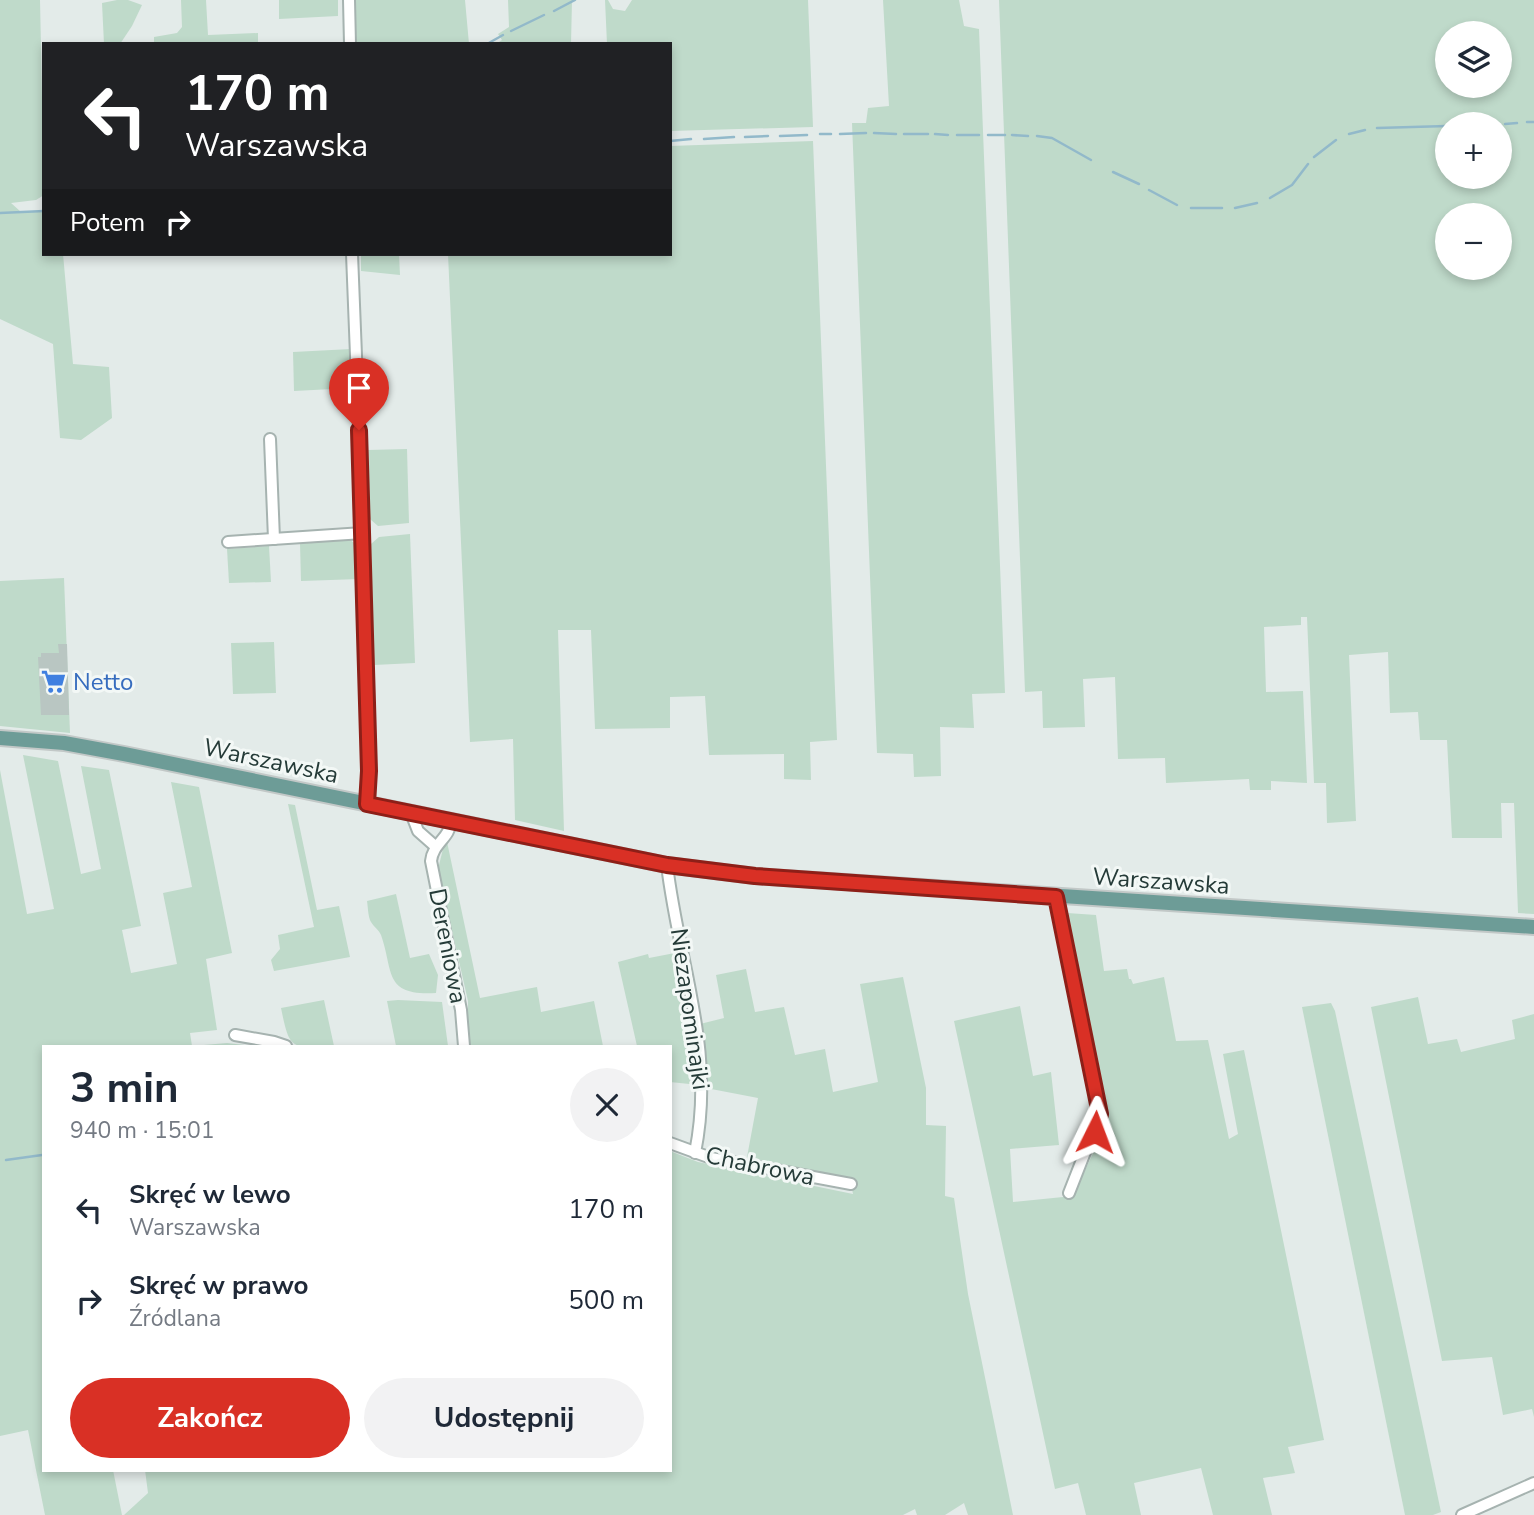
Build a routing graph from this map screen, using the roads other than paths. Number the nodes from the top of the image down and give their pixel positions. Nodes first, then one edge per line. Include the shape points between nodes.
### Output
1 (349, 0) edge
2 (350, 42) edge
3 (352, 256) edge
4 (270, 439) dead end
5 (363, 533) junction
6 (274, 539) junction
7 (228, 542) dead end
8 (0, 738) edge
9 (367, 804) junction
10 (411, 813) junction
11 (452, 821) junction
12 (435, 846) junction
13 (667, 865) junction
14 (1056, 897) junction
15 (1534, 927) edge
16 (235, 1035) dead end
17 (283, 1045) edge
18 (464, 1045) edge
19 (672, 1144) edge
20 (695, 1153) junction
21 (851, 1184) dead end
22 (1069, 1193) dead end
23 (1534, 1483) edge
24 (1462, 1515) edge

1 - 2 street
3 - 5 street
4 - 6 street
5 - 6 street
5 - 9 street
6 - 7 street
8 - 9 main road, Warszawska via 88,747
9 - 10 main road, Warszawska
10 - 11 main road, Warszawska
10 - 12 street via 418,831
11 - 12 street via 449,832
11 - 13 main road, Warszawska
12 - 18 street, Dereniowa via 431,861
13 - 14 main road, Warszawska via 755,876
13 - 20 street, Niezapominajki via 701,1059 703,1096
14 - 15 main road, Warszawska
14 - 22 street via 1100,1114
16 - 17 street
19 - 20 street, Chabrowa
20 - 21 street, Chabrowa
23 - 24 street

